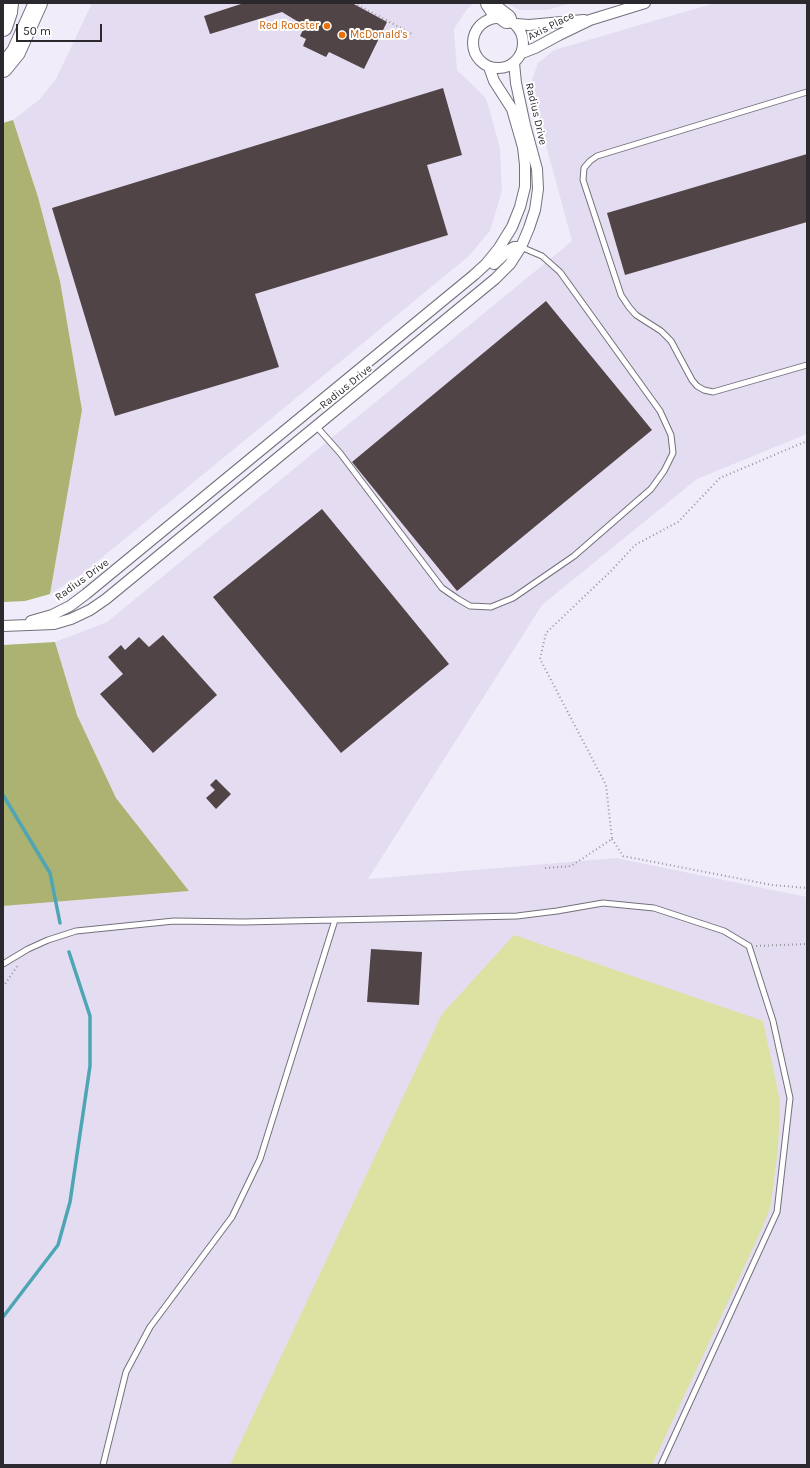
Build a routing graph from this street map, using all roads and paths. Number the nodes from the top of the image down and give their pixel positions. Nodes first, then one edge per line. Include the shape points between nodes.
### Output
1 (9, 3) edge
2 (38, 3) edge
3 (354, 3) edge
4 (363, 3) edge
5 (490, 3) edge
6 (646, 3) edge
7 (361, 6) junction
8 (590, 20) junction
9 (511, 22) junction
10 (3, 27) edge
11 (414, 35) dead end
12 (522, 53) junction
13 (514, 64) junction
14 (489, 67) junction
15 (3, 68) edge
16 (807, 92) edge
17 (518, 214) junction
18 (521, 247) junction
19 (430, 311) junction
20 (807, 365) edge
21 (378, 376) junction
22 (316, 426) junction
23 (286, 430) junction
24 (807, 441) edge
25 (273, 461) junction
26 (181, 517) junction
27 (18, 624) junction
28 (3, 626) edge
29 (612, 839) junction
30 (545, 868) dead end
31 (807, 888) edge
32 (335, 920) junction
33 (807, 944) edge
34 (749, 946) junction
35 (28, 949) junction
36 (3, 964) edge
37 (3, 987) edge
38 (103, 1465) edge
39 (661, 1465) edge

1 - 10 highway
2 - 15 highway via 16,52
3 - 7 path
4 - 7 path
5 - 9 highway
6 - 8 street, Axis Place
7 - 11 path
8 - 9 street, Axis Place via 529,25
8 - 12 street, Axis Place
9 - 12 street via 521,30 524,38
9 - 14 street via 493,18 476,30 473,43 476,55
12 - 13 street
13 - 14 street via 502,68
13 - 18 street, Radius Drive via 525,125 537,169 538,189 530,228
14 - 17 street, Radius Drive via 512,109 523,147 525,187
16 - 20 lane via 597,156 584,168 583,180 621,295 636,315 671,342 697,386 713,392
17 - 18 street via 516,232
17 - 19 street, Radius Drive via 500,248 486,264
18 - 19 street via 509,250 477,281 452,300
18 - 21 street, Radius Drive via 510,264 495,279
18 - 22 lane via 542,256 560,272 660,411 671,435 673,453 651,488 574,556 513,598 491,607 470,606 442,588 340,453
19 - 23 street, Radius Drive
21 - 22 street, Radius Drive
21 - 23 street via 352,390 301,431 290,434
22 - 25 street, Radius Drive
23 - 26 street, Radius Drive
24 - 29 path via 720,478 678,522 635,545 546,633 540,659 606,785
25 - 26 street via 266,457 260,459 214,498
25 - 27 street, Radius Drive via 90,610 54,624
26 - 27 street, Radius Drive via 70,606 52,615
27 - 28 street, Radius Drive
29 - 30 path via 571,866
29 - 31 path via 623,856 772,885
32 - 34 lane via 517,916 603,903 654,908 724,931
32 - 35 lane via 174,921 76,931
32 - 38 lane via 260,1159 232,1217 150,1327 126,1372
33 - 34 path
34 - 39 lane via 773,1021 790,1098 777,1212
35 - 36 lane
35 - 37 path

